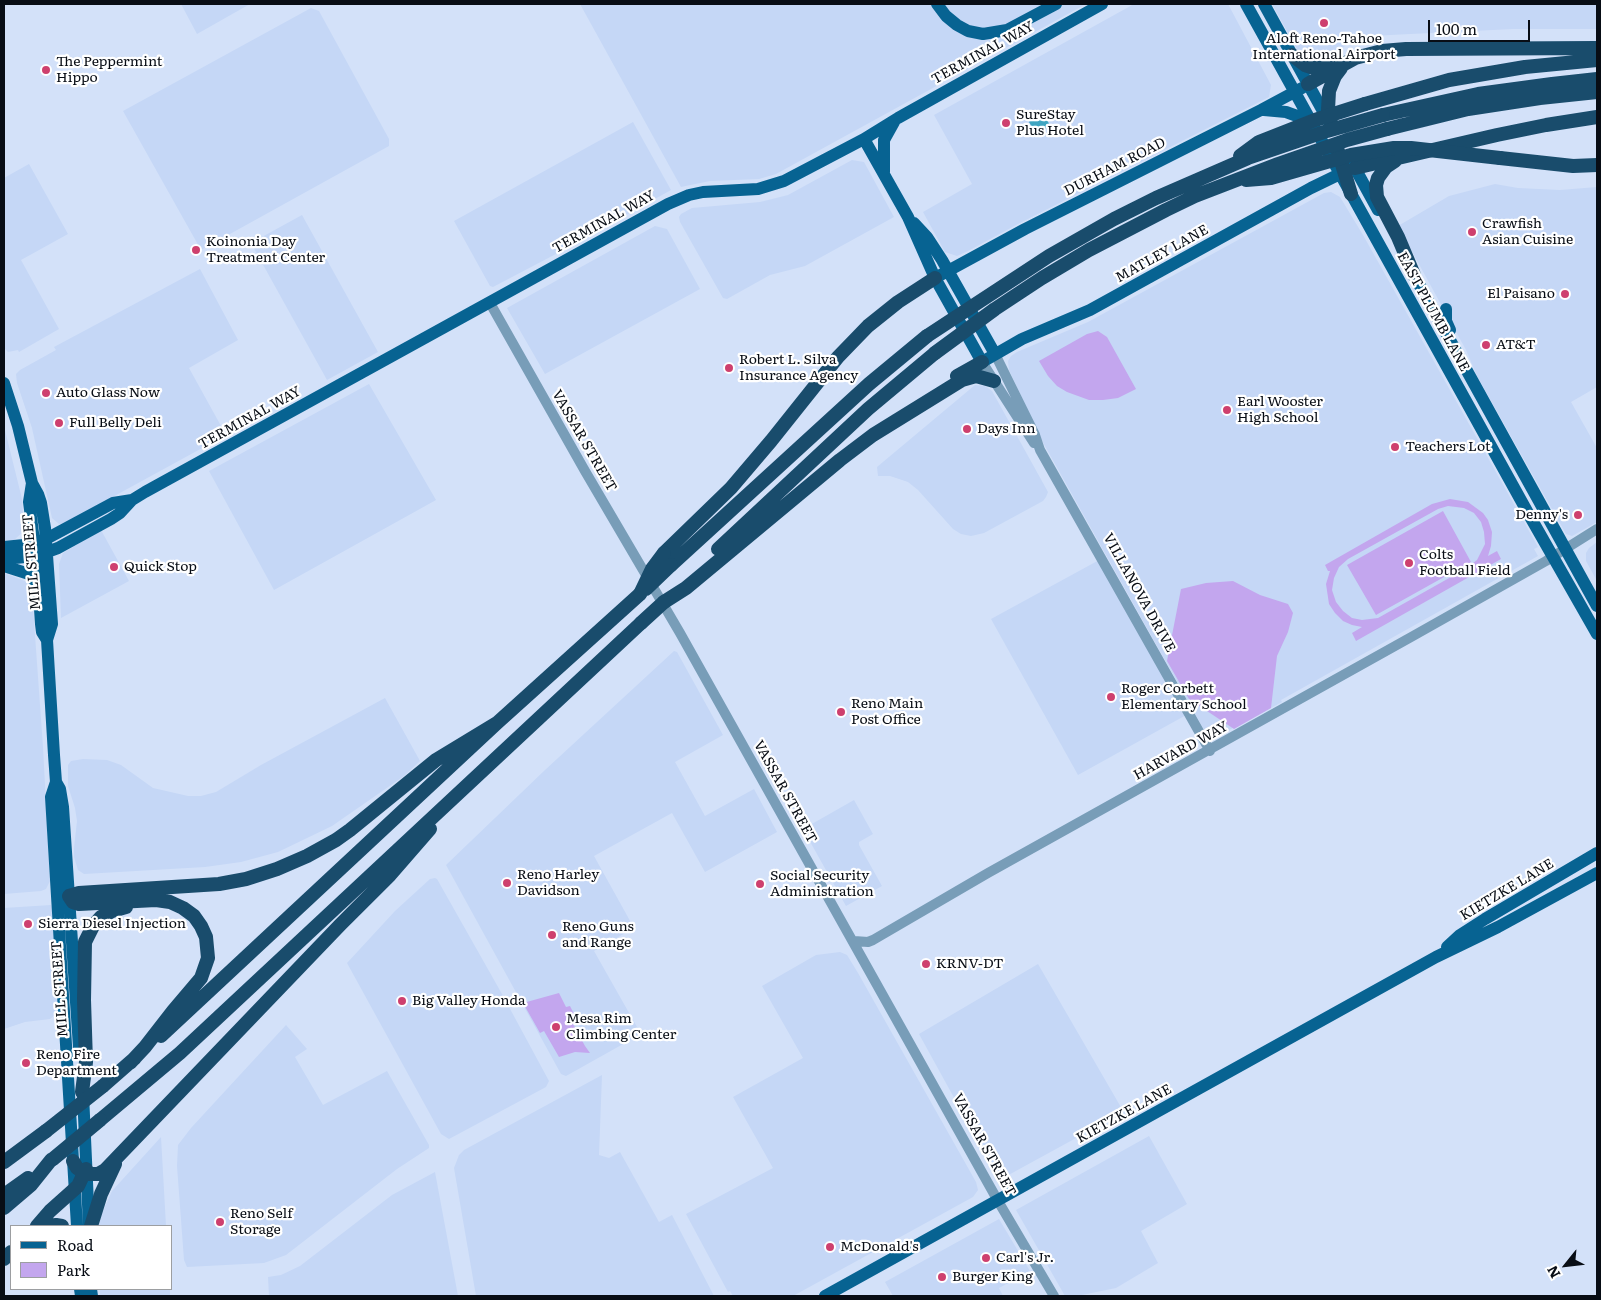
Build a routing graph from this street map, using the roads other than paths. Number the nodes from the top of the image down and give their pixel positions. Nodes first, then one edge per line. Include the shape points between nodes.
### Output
1 (937, 4) edge
2 (1056, 4) edge
3 (1102, 4) edge
4 (1110, 4) edge
5 (1246, 4) edge
6 (1264, 4) edge
7 (1597, 48) edge
8 (1292, 55) junction
9 (1597, 60) edge
10 (1346, 64) junction
11 (1284, 72) junction
12 (1597, 79) edge
13 (1308, 84) junction
14 (1295, 92) junction
15 (1597, 92) edge
16 (1264, 109) junction
17 (1597, 117) edge
18 (896, 119) junction
19 (1314, 127) junction
20 (1328, 132) junction
21 (864, 139) junction
22 (1332, 150) junction
23 (1407, 156) junction
24 (1597, 165) edge
25 (1223, 168) junction
26 (1347, 171) junction
27 (884, 175) junction
28 (1233, 181) junction
29 (1311, 188) junction
30 (1351, 194) joint
31 (1358, 208) junction
32 (908, 218) junction
33 (949, 271) junction
34 (1414, 275) junction
35 (935, 278) junction
36 (490, 303) junction
37 (1440, 311) junction
38 (995, 354) junction
39 (982, 362) junction
40 (994, 381) junction
41 (4, 383) edge
42 (873, 435) junction
43 (1040, 450) junction
44 (1597, 529) edge
45 (4, 547) edge
46 (41, 548) junction
47 (1565, 548) junction
48 (1553, 556) junction
49 (4, 559) edge
50 (668, 559) junction
51 (4, 566) edge
52 (684, 586) junction
53 (39, 591) junction
54 (1597, 606) edge
55 (1597, 634) edge
56 (47, 640) junction
57 (497, 723) junction
58 (1210, 751) junction
59 (455, 797) junction
60 (1594, 854) edge
61 (1597, 873) edge
62 (63, 896) junction
63 (156, 900) junction
64 (854, 941) junction
65 (1436, 957) junction
66 (130, 1063) junction
67 (82, 1092) junction
68 (130, 1143) junction
69 (52, 1160) junction
70 (73, 1161) junction
71 (4, 1162) edge
72 (85, 1172) junction
73 (74, 1190) junction
74 (4, 1195) edge
75 (998, 1201) junction
76 (4, 1208) edge
77 (38, 1225) edge
78 (77, 1225) edge
79 (90, 1225) edge
80 (90, 1225) edge
81 (825, 1296) edge
82 (1054, 1296) edge

1 - 2 main road via 957,25 984,34 1007,30
3 - 4 main road, TERMINAL WAY
3 - 18 main road, TERMINAL WAY
5 - 11 main road
6 - 8 main road
7 - 10 highway via 1406,49 1368,54
8 - 10 highway via 1311,67
8 - 13 main road
9 - 25 highway, bridge via 1525,67 1449,80 1365,104 1259,142
10 - 13 highway
10 - 20 highway via 1335,76 1329,90
11 - 14 main road
11 - 16 main road via 1282,88
12 - 25 highway, bridge via 1487,93 1383,115
13 - 14 main road, DURHAM ROAD
13 - 20 main road
14 - 16 main road, DURHAM ROAD
14 - 19 main road
15 - 28 highway, bridge via 1468,109 1308,153
16 - 19 main road via 1286,112
16 - 33 main road, DURHAM ROAD via 1025,229
17 - 23 highway
18 - 21 main road, TERMINAL WAY
18 - 27 main road via 884,140
19 - 20 main road
19 - 22 main road
20 - 22 highway
20 - 26 main road, EAST PLUMB LANE
21 - 27 main road, VILLANOVA DRIVE
21 - 36 main road, TERMINAL WAY via 771,186 744,191 703,192 676,200
22 - 26 highway
22 - 29 main road
23 - 26 highway
23 - 34 highway via 1386,167 1378,178 1376,190 1378,201
24 - 28 highway, bridge via 1573,166 1394,148 1351,155 1271,178
25 - 50 highway, bridge via 1114,219 1018,276 927,336
26 - 29 main road, MATLEY LANE
26 - 30 highway
26 - 34 main road, EAST PLUMB LANE via 1363,183
27 - 32 main road, VILLANOVA DRIVE
28 - 52 highway, bridge via 1166,210 1082,254 995,309 935,353 868,409
29 - 38 main road, MATLEY LANE via 1090,310
30 - 31 main road, EAST PLUMB LANE
31 - 37 main road via 1372,224 1423,315
31 - 48 main road, EAST PLUMB LANE
32 - 33 main road, VILLANOVA DRIVE via 927,237
32 - 35 main road, VILLANOVA DRIVE
33 - 35 main road, DURHAM ROAD
33 - 38 main road, VILLANOVA DRIVE
34 - 37 main road, EAST PLUMB LANE
35 - 39 main road, VILLANOVA DRIVE
35 - 50 highway via 868,326 838,356 738,481
36 - 46 main road, TERMINAL WAY via 132,500 114,504
36 - 64 street, VASSAR STREET
37 - 47 main road, EAST PLUMB LANE via 1466,369
38 - 39 main road, MATLEY LANE
38 - 43 street, VILLANOVA DRIVE
39 - 40 street, VILLANOVA DRIVE
39 - 42 highway via 922,397
40 - 42 highway via 976,376 962,380
40 - 43 street, VILLANOVA DRIVE
41 - 46 main road, MILL STREET via 32,483 30,502
42 - 52 highway
43 - 58 street, VILLANOVA DRIVE
44 - 47 street, HARVARD WAY
45 - 46 main road
46 - 49 main road
46 - 53 main road, MILL STREET
46 - 56 main road, MILL STREET via 52,624
47 - 48 street, HARVARD WAY
47 - 54 main road, EAST PLUMB LANE
48 - 55 main road, EAST PLUMB LANE
48 - 58 street, HARVARD WAY
50 - 57 highway, bridge via 652,569 635,599
51 - 53 main road via 29,574
52 - 59 highway, bridge via 641,622
53 - 56 main road, MILL STREET via 42,632
56 - 62 main road, MILL STREET via 56,782 63,806
57 - 62 highway via 436,760 350,830 285,866 220,884
57 - 66 highway
58 - 64 street, HARVARD WAY via 868,942
59 - 68 highway via 394,870
59 - 69 highway, bridge via 180,1053
60 - 65 main road, KIETZKE LANE via 1460,935
61 - 65 main road, KIETZKE LANE
62 - 63 highway via 79,904
62 - 67 main road, MILL STREET
62 - 70 main road, MILL STREET
63 - 66 highway via 177,904 194,916 206,937 208,958 197,984
63 - 67 highway via 106,914 96,921 87,936 84,948 86,1062
64 - 75 street, VASSAR STREET
65 - 75 main road, KIETZKE LANE
66 - 71 highway, bridge
67 - 72 main road, MILL STREET
68 - 72 highway via 104,1171 95,1175
68 - 79 highway via 104,1187
69 - 74 highway
69 - 76 highway via 31,1185
70 - 72 highway
70 - 73 main road, MILL STREET
72 - 73 highway
72 - 80 main road, MILL STREET
73 - 77 highway
73 - 78 main road, MILL STREET
75 - 81 main road, KIETZKE LANE
75 - 82 street, VASSAR STREET

